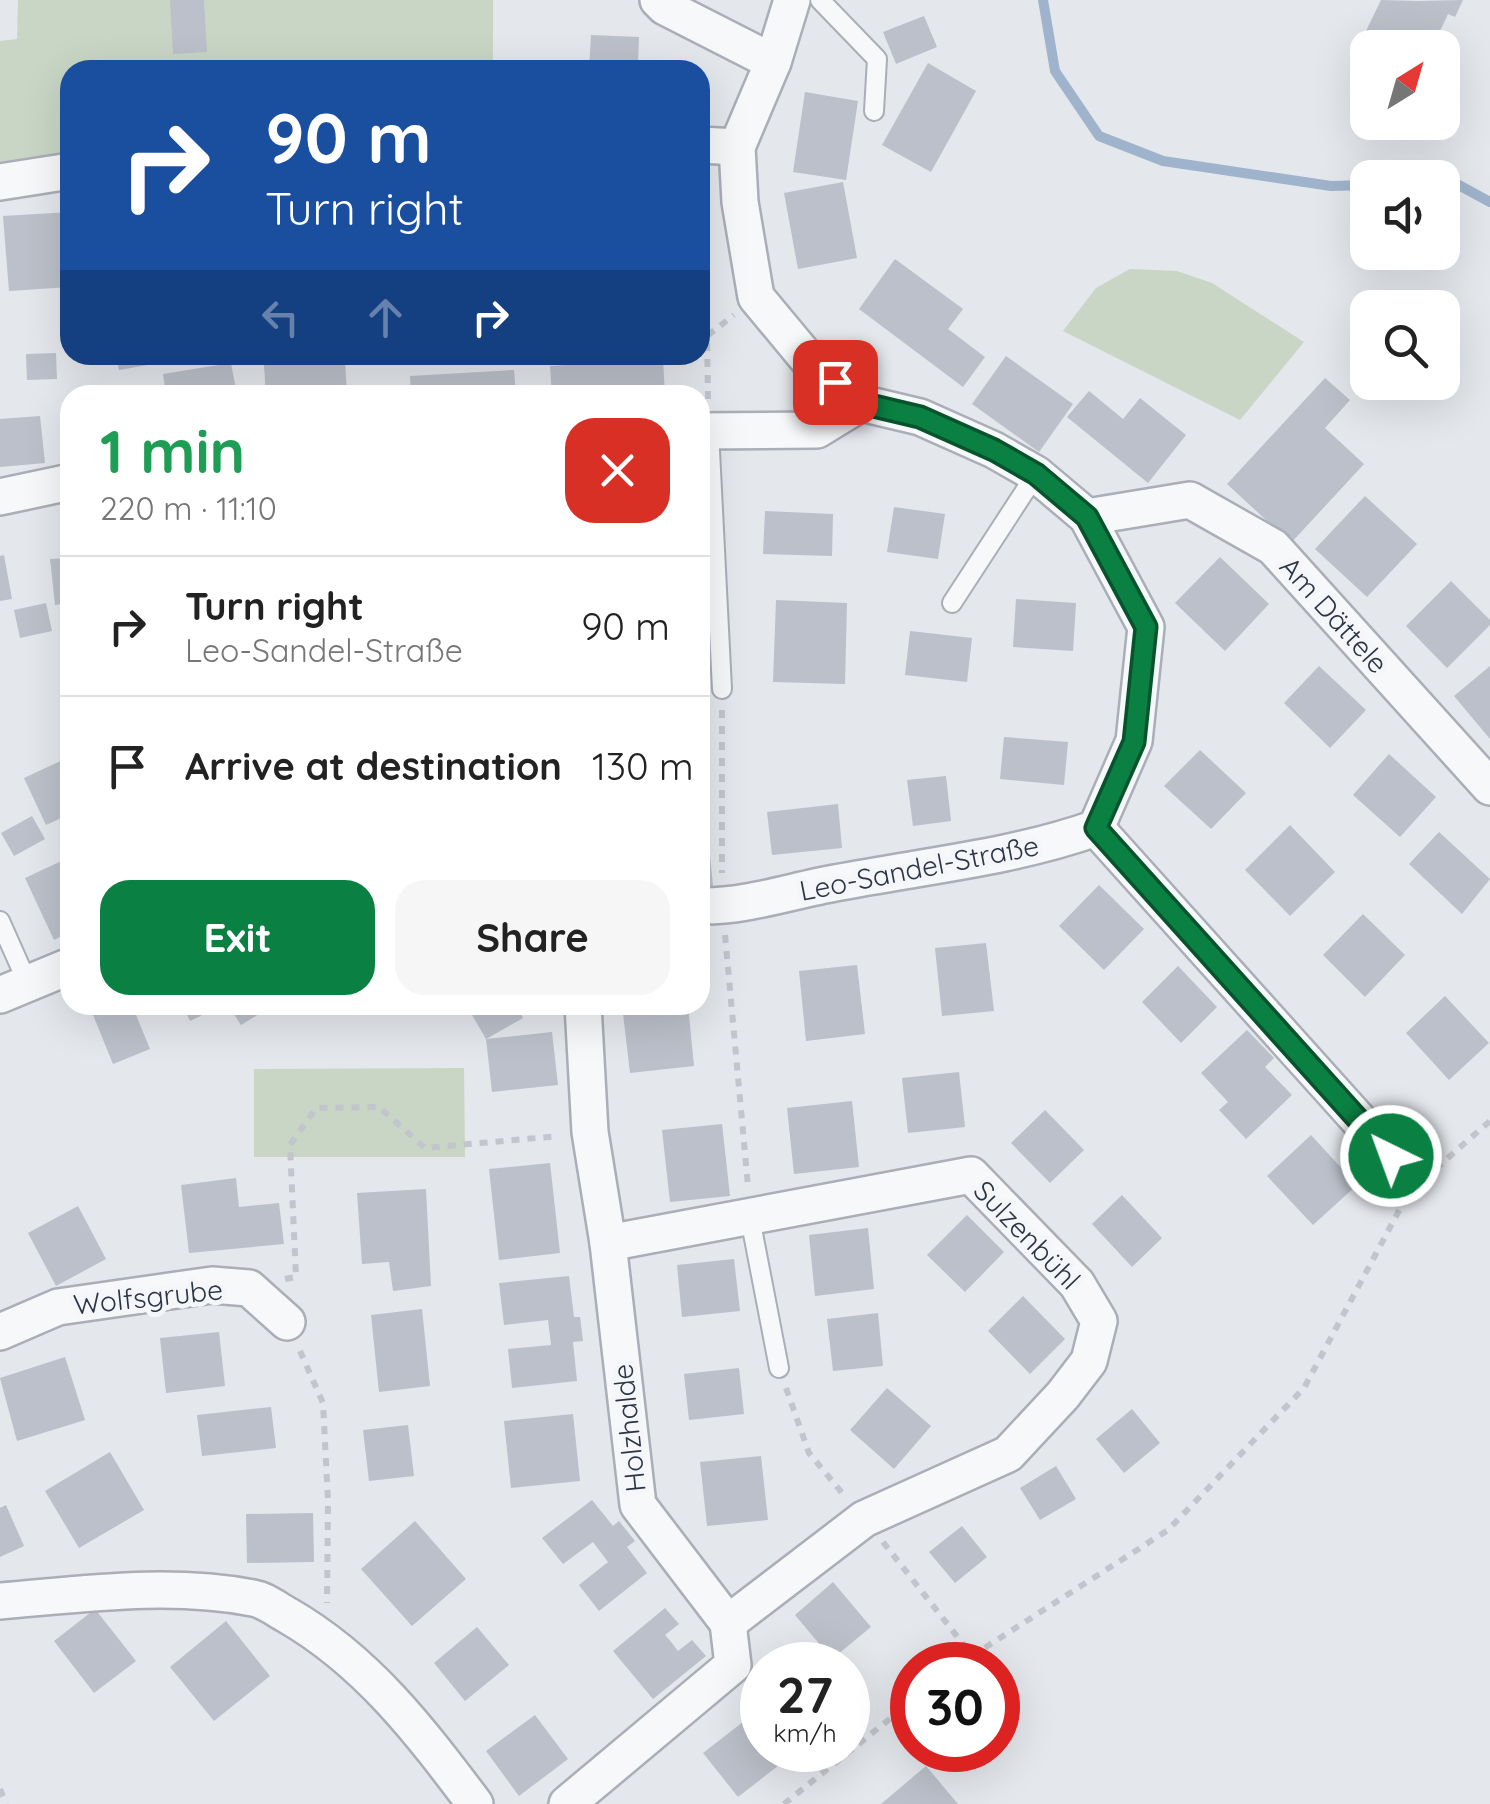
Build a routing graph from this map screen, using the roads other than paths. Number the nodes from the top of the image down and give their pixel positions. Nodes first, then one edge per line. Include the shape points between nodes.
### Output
1 (658, 0) edge
2 (792, 0) edge
3 (820, 0) edge
4 (773, 62) junction
5 (874, 111) dead end
6 (710, 145) edge
7 (737, 146) junction
8 (60, 173) edge
9 (0, 182) edge
10 (861, 403) junction
11 (710, 431) edge
12 (1036, 474) junction
13 (60, 484) edge
14 (0, 497) edge
15 (710, 517) edge
16 (1087, 517) junction
17 (952, 603) dead end
18 (722, 688) road end
19 (1490, 787) edge
20 (1096, 828) junction
21 (711, 906) edge
22 (0, 921) edge
23 (60, 970) edge
24 (14, 989) edge
25 (584, 1015) edge
26 (1391, 1156) dead end
27 (750, 1218) junction
28 (608, 1243) junction
29 (287, 1322) road end
30 (0, 1332) edge
31 (779, 1368) dead end
32 (0, 1600) edge
33 (728, 1622) junction
34 (475, 1804) edge
35 (567, 1804) edge

1 - 4 street
2 - 4 street
3 - 5 lane via 877,60
4 - 7 street
6 - 7 street
7 - 10 street via 756,298 810,362
8 - 9 street
10 - 11 street via 816,430
10 - 12 street via 920,417
12 - 16 street
12 - 17 lane
13 - 14 street
15 - 18 lane
16 - 19 street, Am Dättele via 1190,500 1273,547
16 - 20 street via 1146,627 1134,742
20 - 21 street, Leo-Sandel-Straße via 946,867
20 - 26 street
22 - 24 lane
23 - 24 street
25 - 28 street, Holzhalde via 590,1132
27 - 28 street, Sulzenbühl
27 - 31 lane
27 - 33 street, Sulzenbühl via 970,1175 1077,1284 1099,1322 1089,1360 1008,1454 864,1519
28 - 33 street, Holzhalde via 638,1505
29 - 30 street, Wolfsgrube via 249,1288 212,1285 58,1308
32 - 34 street via 152,1589 257,1598 326,1638 412,1720
33 - 35 street via 733,1664

